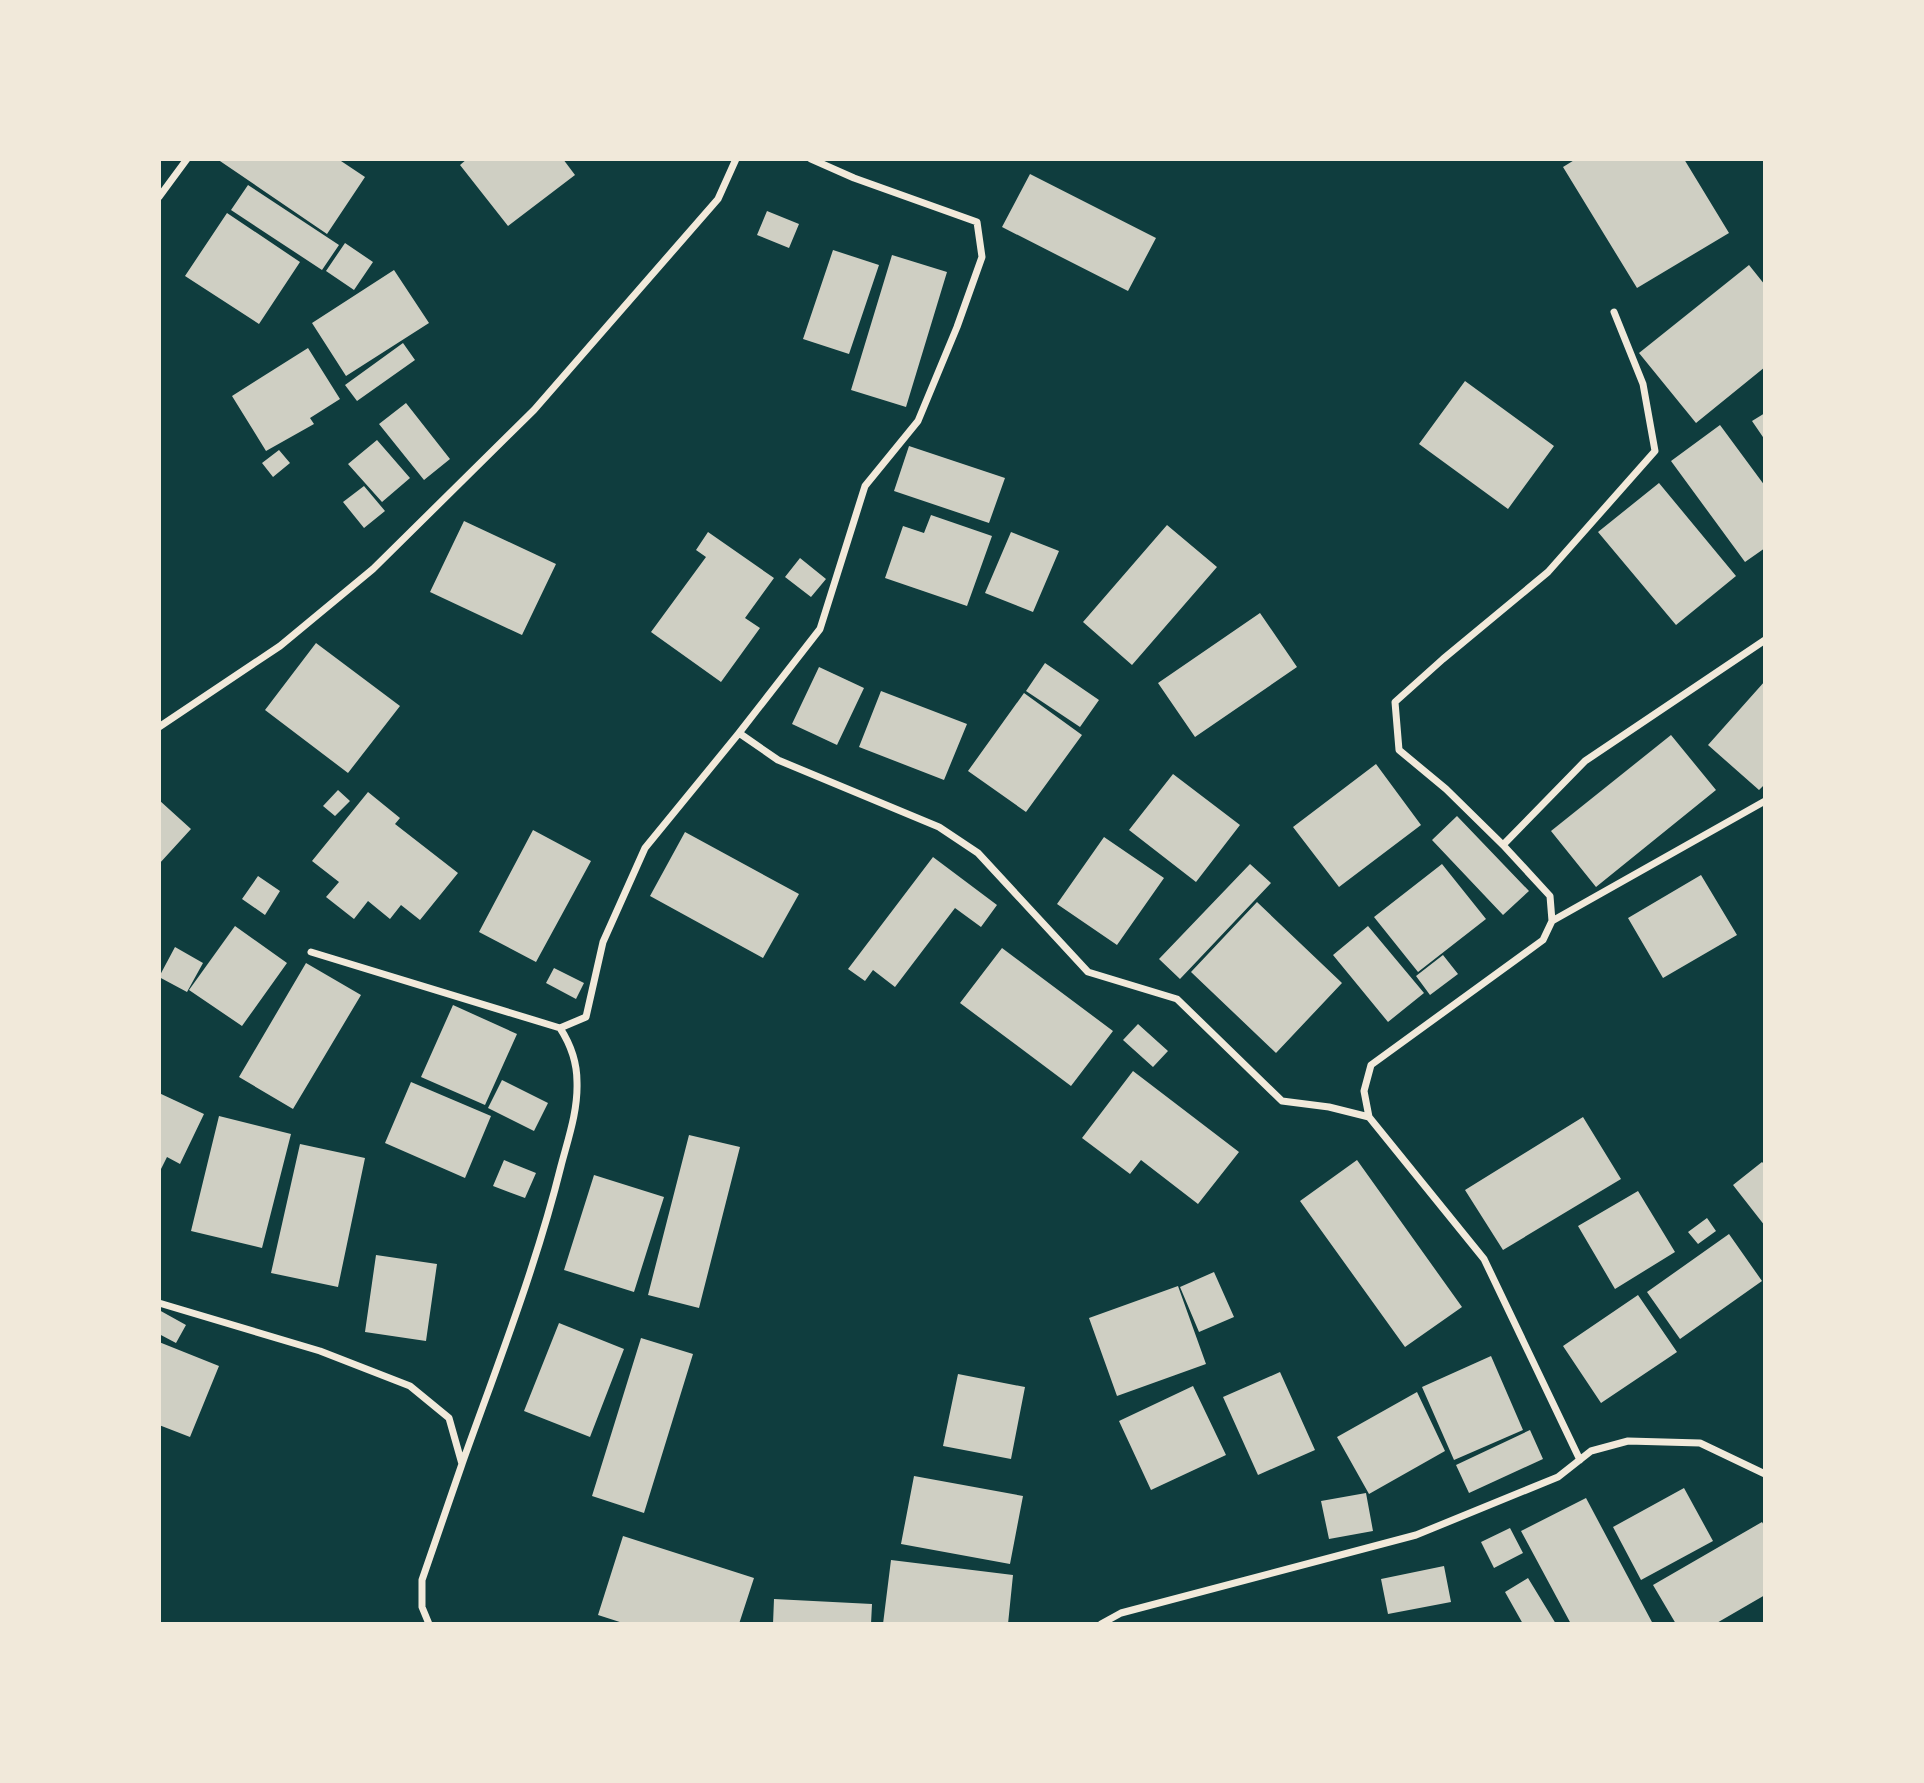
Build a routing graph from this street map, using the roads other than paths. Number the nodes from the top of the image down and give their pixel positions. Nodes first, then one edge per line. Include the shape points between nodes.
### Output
1 (187, 159) edge
2 (736, 159) edge
3 (811, 159) edge
4 (159, 197) edge
5 (1614, 312) dead end
6 (1765, 640) edge
7 (159, 727) edge
8 (738, 733) junction
9 (1765, 801) edge
10 (1503, 845) junction
11 (1552, 921) junction
12 (311, 952) dead end
13 (560, 1028) junction
14 (1369, 1117) junction
15 (159, 1303) edge
16 (1580, 1460) junction
17 (462, 1464) junction
18 (1765, 1474) edge
19 (429, 1624) edge
20 (1101, 1624) edge

1 - 4 street
2 - 7 street via 718,199 534,410 373,569 280,646
3 - 8 street via 977,222 982,257 918,421 865,486 820,629
5 - 10 street via 1643,384 1655,452 1548,572 1395,702 1399,750
6 - 10 street via 1585,761
8 - 13 street via 645,848 603,943 586,1017
8 - 14 street via 778,761 939,827 978,853 1088,972 1177,999 1282,1101
9 - 11 street
10 - 11 street via 1550,896
11 - 14 street via 1543,940 1371,1065 1363,1091
12 - 13 street
13 - 17 street via 573,1048 574,1116 554,1198
14 - 16 street via 1484,1259
15 - 17 street via 320,1351 410,1386 449,1419
16 - 18 street via 1591,1451 1628,1441 1700,1443
16 - 20 street via 1558,1477 1416,1535 1121,1613
17 - 19 street via 422,1580 422,1607

